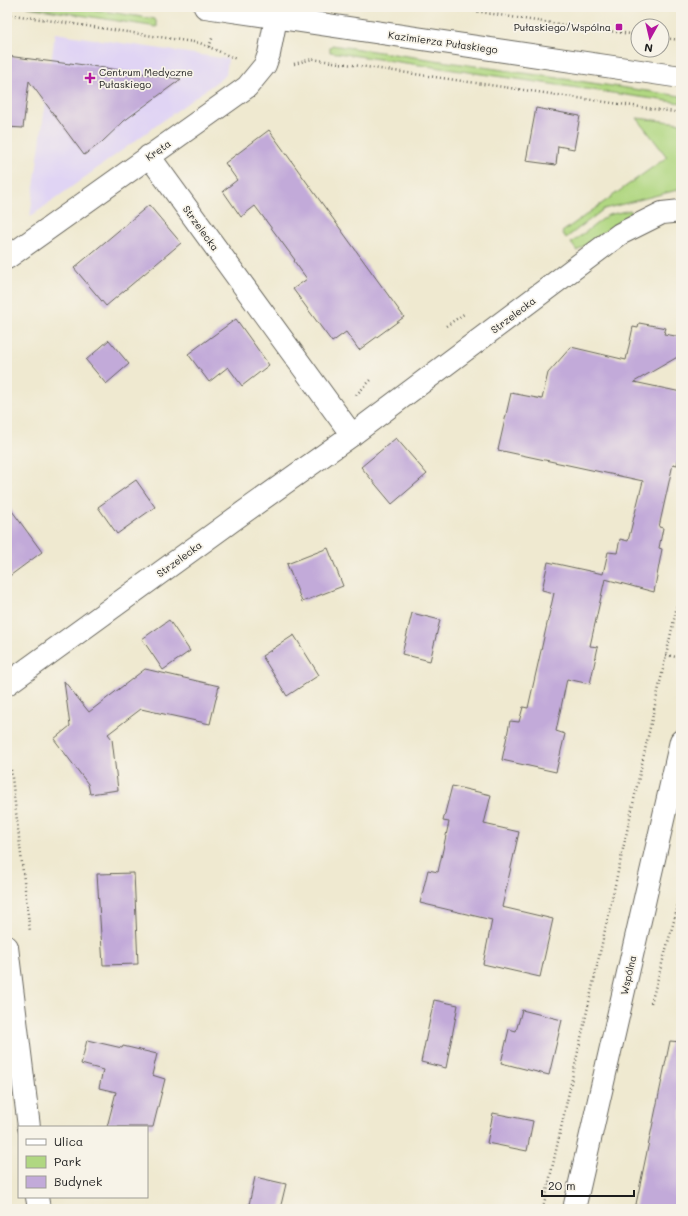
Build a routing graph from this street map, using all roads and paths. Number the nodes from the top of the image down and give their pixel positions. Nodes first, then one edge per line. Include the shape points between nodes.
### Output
1 (206, 7) edge
2 (422, 7) edge
3 (7, 14) edge
4 (276, 18) junction
5 (630, 34) edge
6 (213, 38) dead end
7 (670, 39) edge
8 (681, 40) edge
9 (209, 47) junction
10 (242, 61) dead end
11 (292, 64) dead end
12 (681, 77) edge
13 (681, 113) edge
14 (149, 156) junction
15 (681, 210) edge
16 (7, 258) edge
17 (371, 380) dead end
18 (350, 400) dead end
19 (352, 435) junction
20 (681, 588) edge
21 (666, 655) junction
22 (681, 658) edge
23 (7, 684) edge
24 (681, 741) edge
25 (680, 873) edge
26 (7, 948) edge
27 (649, 1009) dead end
28 (29, 1126) edge
29 (38, 1198) edge
30 (39, 1209) edge
31 (543, 1209) edge
32 (574, 1209) edge

1 - 4 street, Kazimierza Pułaskiego
2 - 5 path via 456,8
3 - 9 path via 200,43
4 - 12 street, Kazimierza Pułaskiego
4 - 14 street, Kręta via 265,65 247,87
6 - 9 path
7 - 8 path
9 - 10 path
11 - 13 path via 312,59
14 - 16 street, Kręta
14 - 19 street, Strzelecka
15 - 19 street, Strzelecka via 662,213 620,234
17 - 18 path
19 - 23 street, Strzelecka
20 - 21 path
21 - 22 path
21 - 31 path
24 - 32 street, Wspólna
25 - 27 path via 677,910
26 - 28 street
29 - 30 street

